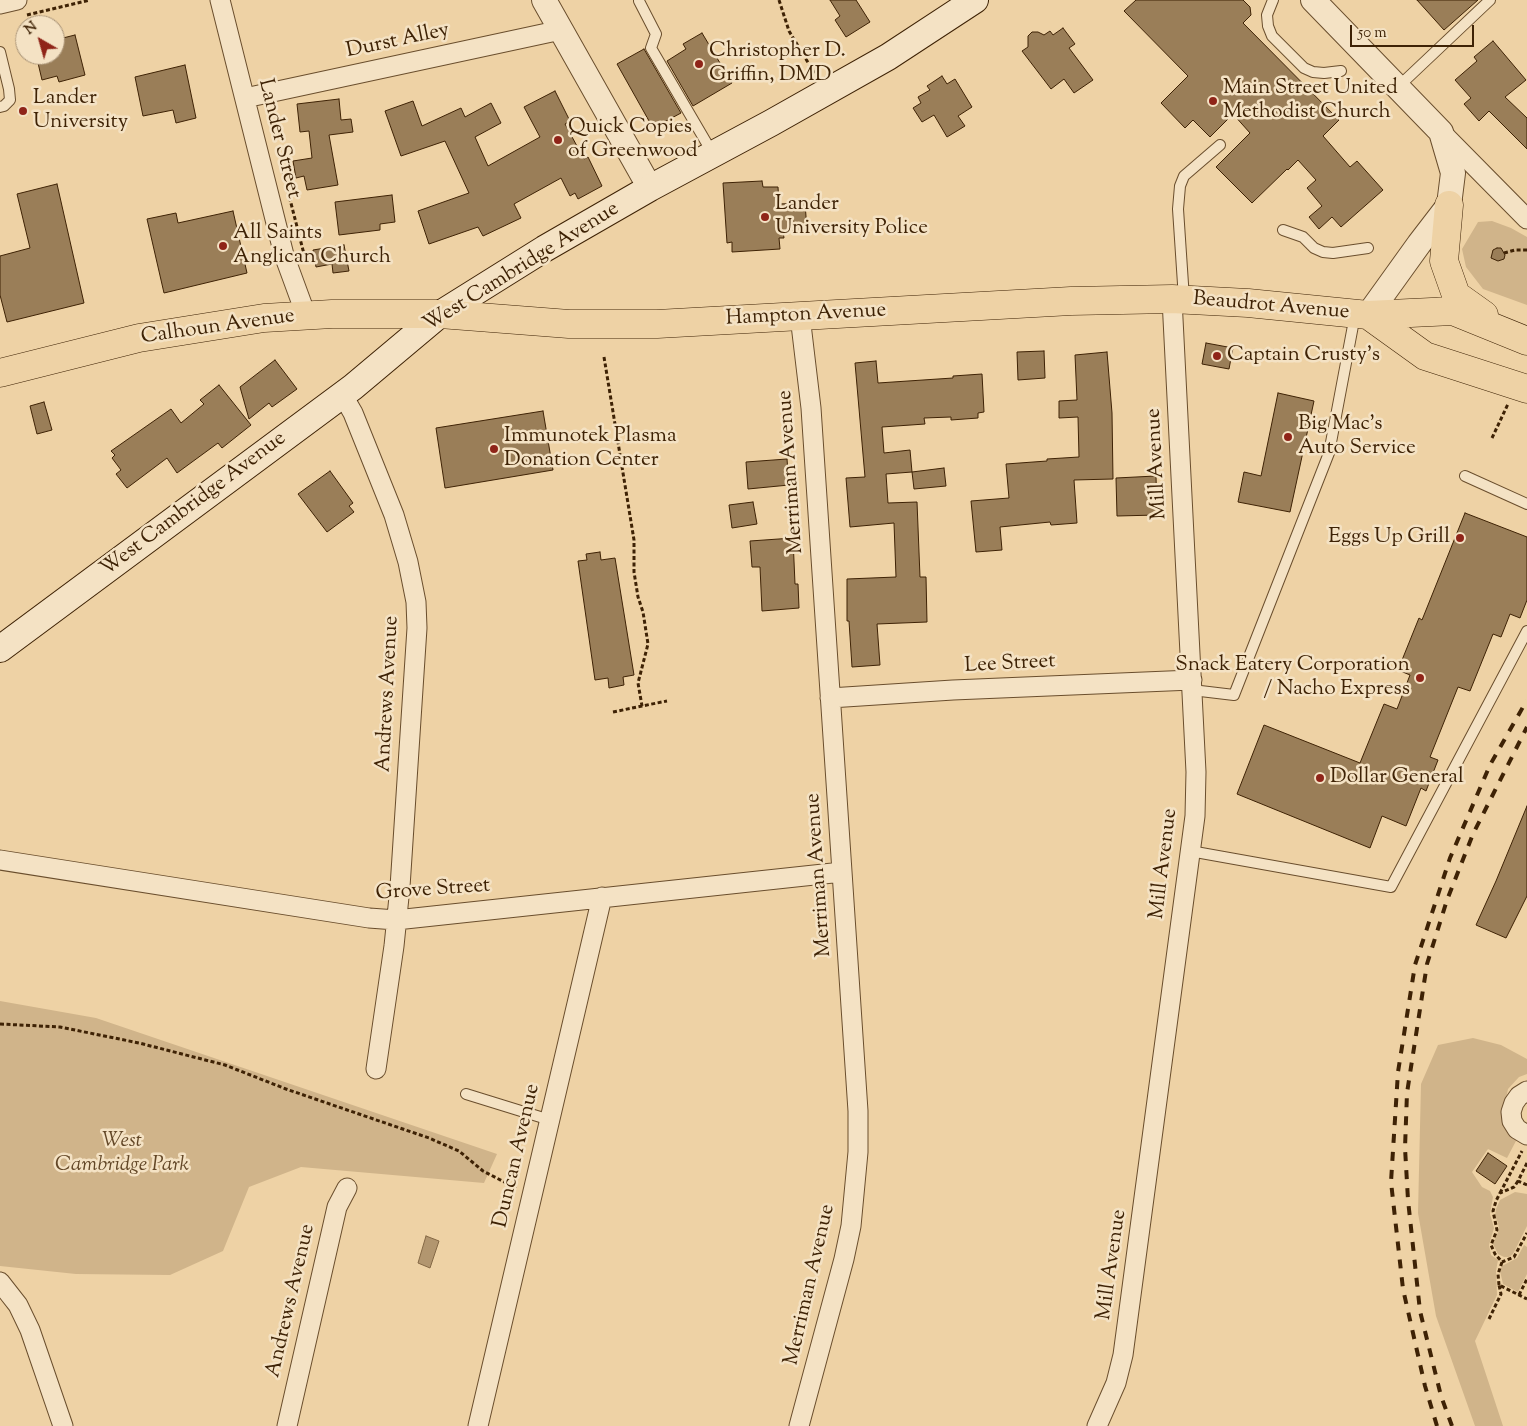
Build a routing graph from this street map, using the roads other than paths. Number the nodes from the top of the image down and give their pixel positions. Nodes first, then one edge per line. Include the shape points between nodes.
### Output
1 (220, 0) edge
2 (544, 0) edge
3 (975, 0) edge
4 (1273, 0) edge
5 (1313, 0) edge
6 (1490, 0) edge
7 (639, 1) dead end
8 (0, 4) edge
9 (22, 8) edge
10 (561, 30) junction
11 (0, 52) edge
12 (1340, 71) dead end
13 (1398, 87) junction
14 (245, 98) junction
15 (0, 107) edge
16 (1441, 132) junction
17 (1220, 146) dead end
18 (713, 154) junction
19 (650, 188) junction
20 (1449, 205) junction
21 (1527, 219) edge
22 (1283, 230) dead end
23 (1368, 248) dead end
24 (1178, 299) junction
25 (440, 314) junction
26 (306, 315) junction
27 (1361, 315) junction
28 (800, 316) junction
29 (1519, 338) edge
30 (0, 373) edge
31 (342, 394) junction
32 (1518, 395) edge
33 (1465, 476) dead end
34 (1527, 504) edge
35 (1527, 631) edge
36 (0, 649) edge
37 (1192, 685) junction
38 (830, 698) junction
39 (1190, 851) junction
40 (0, 860) edge
41 (842, 872) junction
42 (602, 897) junction
43 (396, 920) junction
44 (376, 1069) dead end
45 (1527, 1091) edge
46 (466, 1094) dead end
47 (550, 1120) junction
48 (1527, 1135) edge
49 (347, 1188) dead end
50 (0, 1282) edge
51 (63, 1426) edge
52 (287, 1426) edge
53 (478, 1426) edge
54 (799, 1426) edge
55 (1097, 1426) edge

1 - 14 street, Lander Street
2 - 10 street
3 - 18 main road, West Cambridge Avenue via 888,57
4 - 12 lane via 1267,14 1272,36 1304,68 1319,73
5 - 13 street
6 - 13 lane
7 - 18 lane via 656,34 652,48
8 - 9 street
10 - 14 street, Durst Alley
10 - 19 street
11 - 15 lane via 10,100
13 - 16 street
14 - 26 street, Lander Street via 284,255
16 - 20 street via 1453,173
16 - 21 street
17 - 24 lane via 1184,176 1180,186
18 - 19 main road, West Cambridge Avenue
19 - 25 main road, West Cambridge Avenue
20 - 27 street, Beaudrot Avenue
20 - 29 main road via 1444,262 1456,295
22 - 23 lane via 1303,237 1323,252
24 - 27 main road, Beaudrot Avenue
24 - 28 main road, Hampton Avenue via 1071,301
24 - 37 street, Mill Avenue
25 - 26 main road, Calhoun Avenue
25 - 28 main road, Hampton Avenue via 569,324 657,324
25 - 31 main road, West Cambridge Avenue
26 - 30 main road, Calhoun Avenue via 227,323 139,338
27 - 29 main road via 1453,311
27 - 32 main road via 1425,356
27 - 37 lane via 1329,453 1234,695
28 - 38 street, Merriman Avenue via 811,408
31 - 36 main road, West Cambridge Avenue
31 - 43 street, Andrews Avenue via 394,515 416,602 417,651
33 - 34 lane
35 - 39 lane via 1390,888
37 - 38 street, Lee Street via 953,690
37 - 39 street, Mill Avenue via 1196,772
38 - 41 street, Merriman Avenue
39 - 55 street, Mill Avenue via 1123,1355 1116,1383
40 - 43 street, Grove Street
41 - 42 street, Grove Street
41 - 54 street, Merriman Avenue via 858,1112 855,1192 844,1259
42 - 43 street, Grove Street
42 - 47 street, Duncan Avenue
43 - 44 street, Andrews Avenue
45 - 48 street via 1519,1096 1511,1112 1517,1129
46 - 47 lane
47 - 53 street, Duncan Avenue
49 - 52 street, Andrews Avenue via 337,1207
50 - 51 street via 18,1305 30,1330

